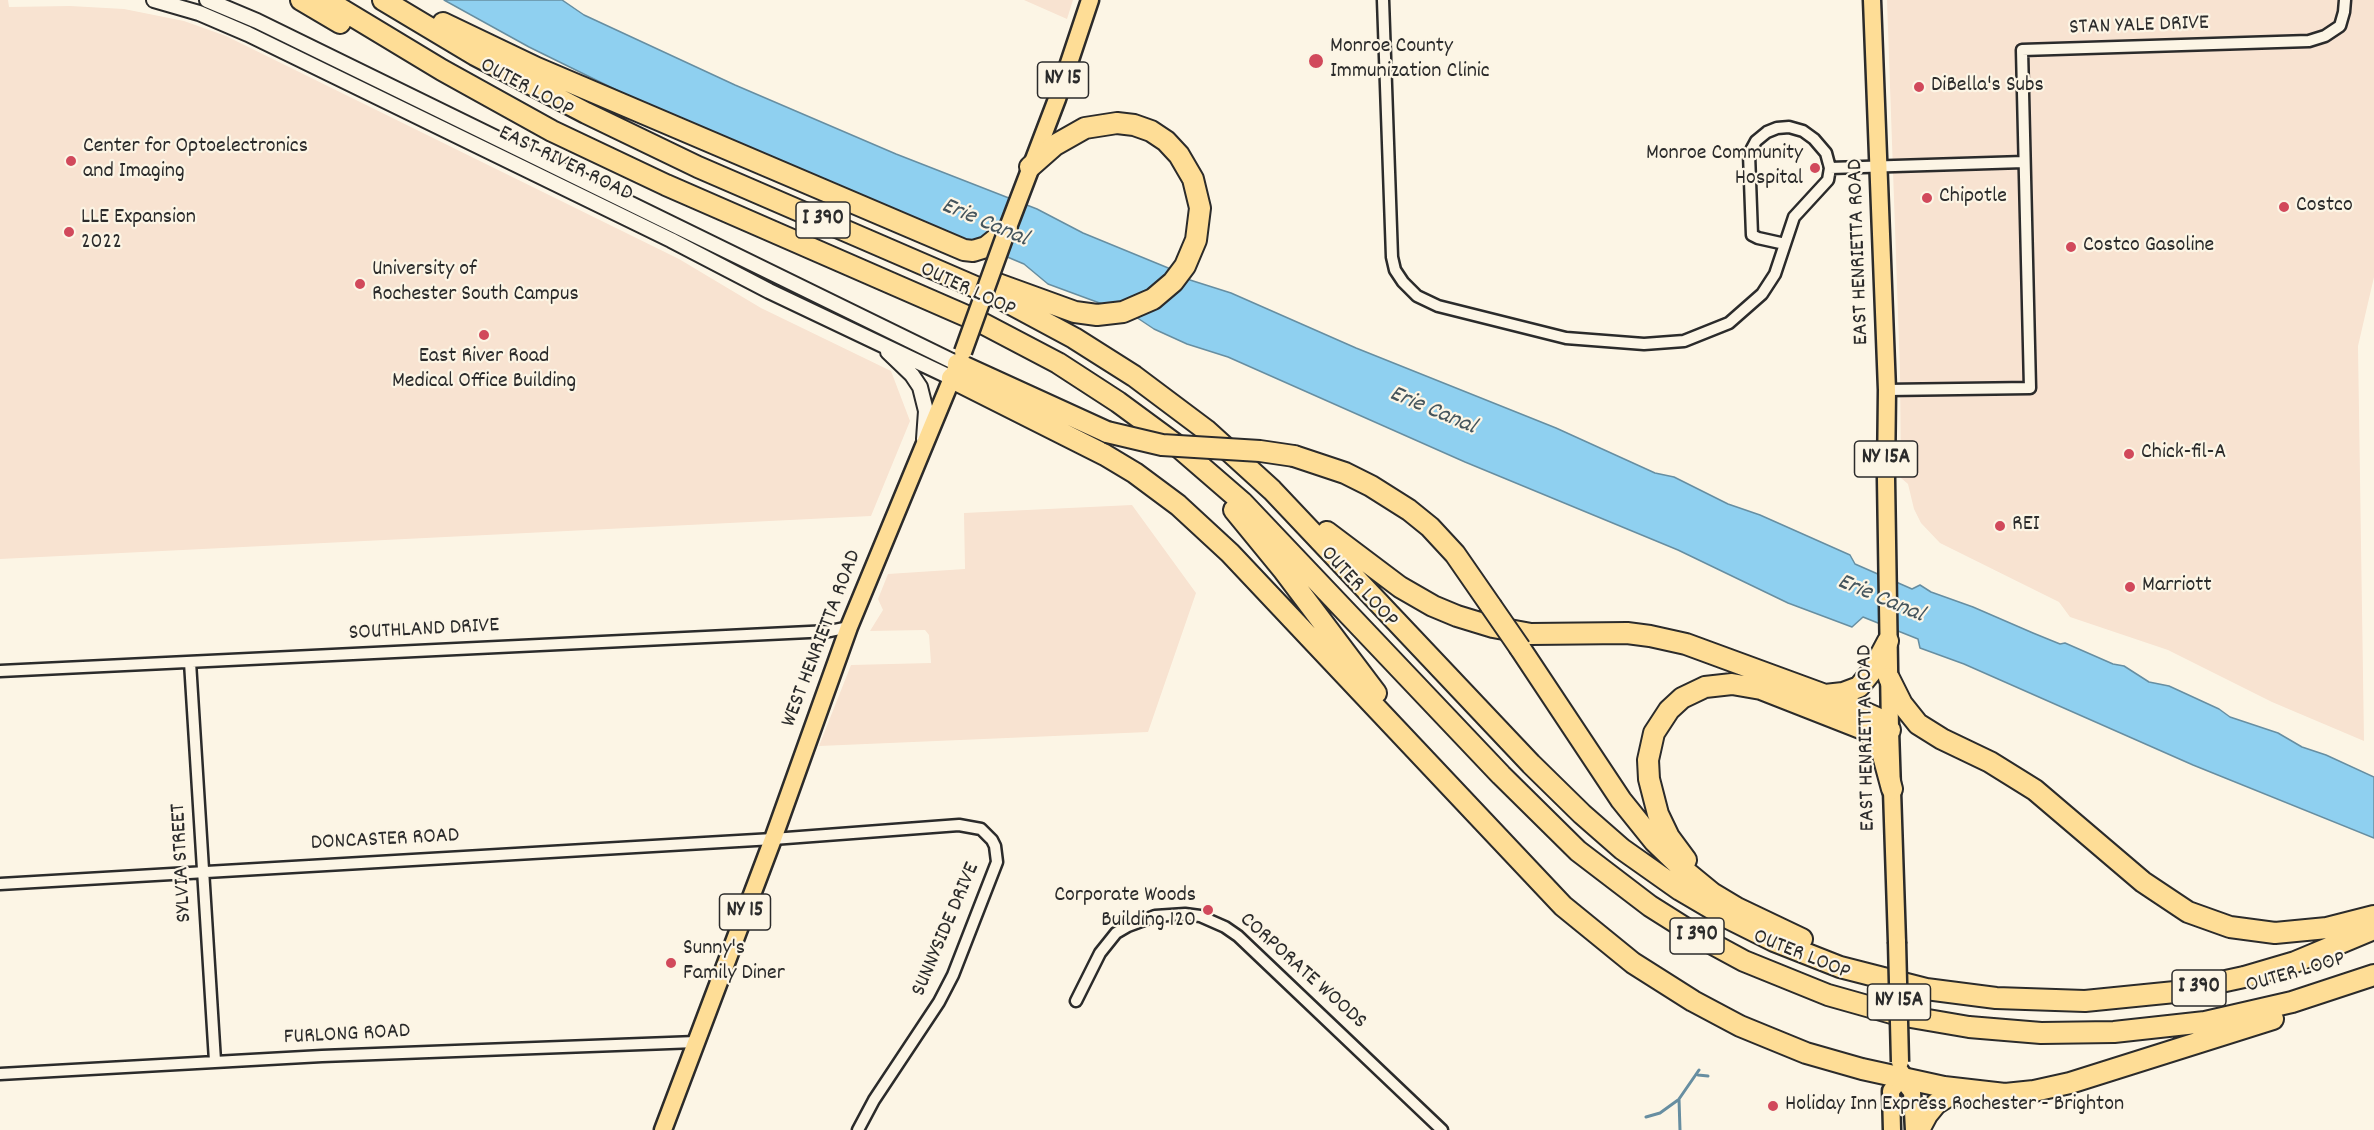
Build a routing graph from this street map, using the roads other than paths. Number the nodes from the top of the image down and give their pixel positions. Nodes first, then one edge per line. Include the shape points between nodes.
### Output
1 (154, 0) edge
2 (207, 0) edge
3 (301, 0) edge
4 (326, 0) edge
5 (384, 0) edge
6 (397, 0) edge
7 (1090, 0) edge
8 (1383, 0) edge
9 (1872, 0) edge
10 (2345, 0) edge
11 (600, 154) junction
12 (2024, 162) junction
13 (1880, 166) junction
14 (1030, 167) junction
15 (1830, 168) junction
16 (831, 224) junction
17 (1007, 230) junction
18 (1785, 244) junction
19 (864, 336) junction
20 (958, 365) junction
21 (1887, 390) junction
22 (923, 448) junction
23 (1189, 455) junction
24 (1246, 466) junction
25 (849, 627) junction
26 (1888, 641) joint
27 (190, 662) junction
28 (0, 671) edge
29 (1880, 674) junction
30 (1825, 695) junction
31 (1890, 730) junction
32 (1892, 789) junction
33 (1454, 790) junction
34 (773, 839) junction
35 (203, 872) junction
36 (0, 884) edge
37 (2374, 916) edge
38 (1764, 920) junction
39 (2374, 929) edge
40 (2374, 975) edge
41 (2374, 982) edge
42 (2014, 999) junction
43 (1076, 1001) dead end
44 (696, 1042) junction
45 (215, 1061) junction
46 (1901, 1070) junction
47 (0, 1074) edge
48 (1988, 1093) junction
49 (663, 1130) edge
50 (858, 1130) edge
51 (1442, 1130) edge
52 (1892, 1130) edge
53 (1914, 1130) edge
54 (1919, 1130) edge

1 - 19 street, EAST RIVER ROAD via 199,13 248,34
2 - 20 street, EAST RIVER ROAD
3 - 11 highway via 452,88
4 - 11 highway, OUTER LOOP / I 390 via 450,75
5 - 16 highway, OUTER LOOP / I 390 via 586,113
6 - 17 highway via 537,68 964,250 981,249
7 - 14 main road, NY 15
8 - 18 street via 1390,243 1395,270 1417,296 1438,306 1566,338 1644,344 1681,342 1729,323 1748,308 1775,274
9 - 13 main road, EAST HENRIETTA ROAD / NY 15A
10 - 12 street, STAN YALE DRIVE via 2340,26 2309,41 2022,50
11 - 23 highway, OUTER LOOP / I 390 via 995,329 1088,382
12 - 13 street
12 - 21 street, STAN YALE DRIVE via 2030,387
13 - 15 street
13 - 21 main road, EAST HENRIETTA ROAD / NY 15A
14 - 16 highway via 1054,145 1085,128 1117,123 1143,128 1166,141 1189,171 1199,198 1199,226 1185,266 1153,299 1135,309 1097,315 1074,312
14 - 17 main road, WEST HENRIETTA ROAD / NY 15
15 - 18 street via 1828,180 1794,217
15 - 18 street via 1826,153 1803,131 1789,127 1767,132 1756,141 1749,154 1752,234
16 - 24 highway, OUTER LOOP / I 390 via 994,295 1066,333 1163,397
17 - 20 main road, WEST HENRIETTA ROAD / NY 15, bridge
19 - 20 street, EAST RIVER ROAD
19 - 22 street via 900,363 921,387 926,411
20 - 22 main road, WEST HENRIETTA ROAD / NY 15
20 - 33 highway via 1135,473 1178,505 1230,554
20 - 38 highway, bridge via 1107,432 1162,445 1294,456 1345,473 1409,510 1455,554 1621,800 1654,842 1712,893
21 - 26 main road, EAST HENRIETTA ROAD / NY 15A
22 - 25 main road, WEST HENRIETTA ROAD / NY 15
23 - 33 highway
23 - 40 highway, OUTER LOOP / I 390 via 1280,540 1501,776 1578,851 1665,916 1777,976 1854,1003 1924,1020 2005,1031 2077,1034 2169,1027 2232,1017
24 - 30 highway via 1369,565 1445,612 1519,632 1627,633 1662,638
24 - 42 highway, OUTER LOOP / I 390 via 1310,528 1544,777 1608,837 1665,880 1758,934 1832,964 1926,989
25 - 27 street, SOUTHLAND DRIVE
25 - 34 main road, WEST HENRIETTA ROAD / NY 15
26 - 29 highway
27 - 28 street, SOUTHLAND DRIVE
27 - 35 street, SYLVIA STREET
29 - 30 highway via 1859,687
29 - 31 main road, EAST HENRIETTA ROAD / NY 15A
29 - 37 highway via 1918,724 2035,790 2150,888 2188,912 2230,927 2275,933
30 - 31 highway via 1877,718
31 - 32 main road, EAST HENRIETTA ROAD / NY 15A
32 - 38 highway via 1882,752 1868,733 1786,697 1751,686 1722,684 1697,690 1675,704 1654,733 1648,760 1651,791 1662,825 1701,876
32 - 46 main road, EAST HENRIETTA ROAD / NY 15A, bridge
33 - 46 highway via 1570,912 1663,983 1772,1040 1822,1058
34 - 35 street, DONCASTER ROAD
34 - 44 main road, WEST HENRIETTA ROAD / NY 15
34 - 50 street, SUNNYSIDE DRIVE via 959,825 981,830 995,846 995,870 947,987
35 - 36 street, DONCASTER ROAD
35 - 45 street, SYLVIA STREET
38 - 42 highway via 1891,974
39 - 42 highway, OUTER LOOP / I 390 via 2295,962 2192,989 2103,1000
41 - 48 highway via 2312,1007 2070,1083 2034,1091
43 - 51 street, CORPORATE WOODS via 1100,953 1116,933 1155,916 1200,916 1238,936
44 - 45 street, FURLONG ROAD
44 - 49 main road, WEST HENRIETTA ROAD / NY 15
45 - 47 street, FURLONG ROAD
46 - 48 highway
46 - 52 main road, EAST HENRIETTA ROAD / NY 15A via 1891,1091
46 - 53 main road, EAST HENRIETTA ROAD via 1912,1092
48 - 54 highway via 1961,1094 1943,1100 1930,1111

